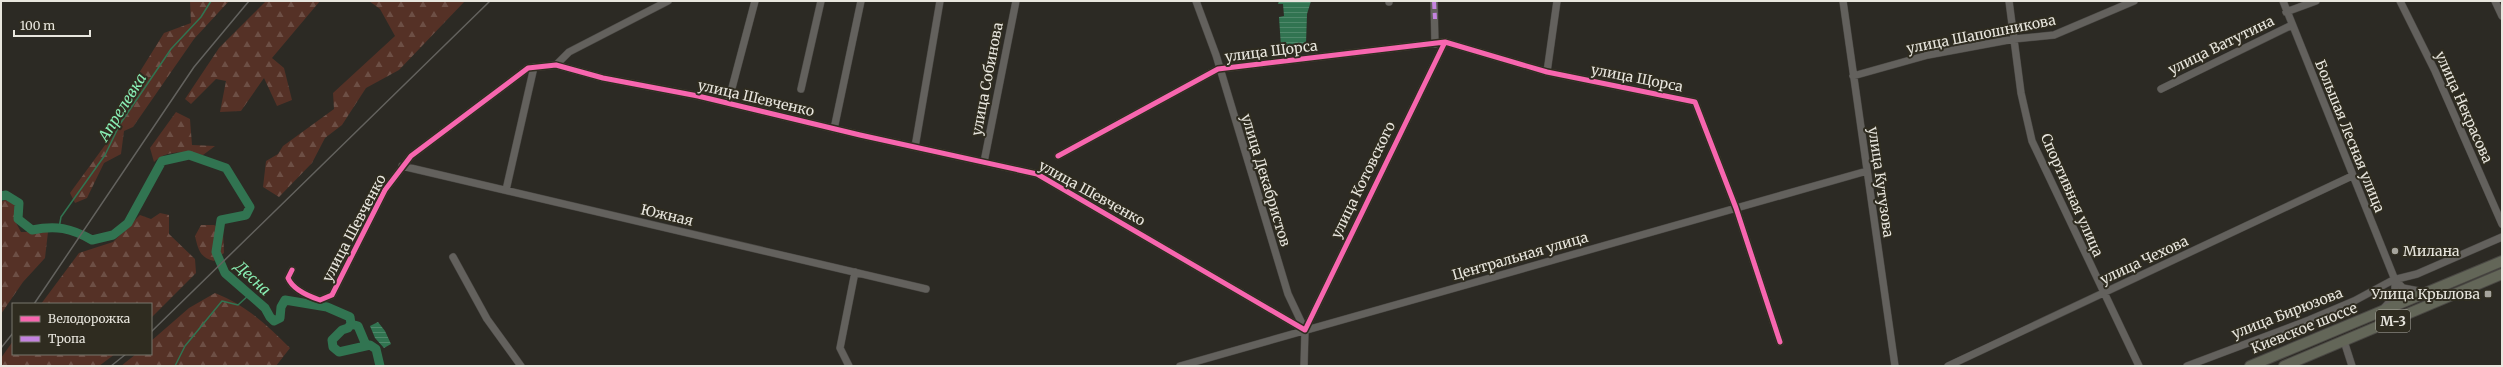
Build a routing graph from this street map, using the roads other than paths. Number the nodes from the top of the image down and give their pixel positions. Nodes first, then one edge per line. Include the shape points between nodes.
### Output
1 (668, 1) edge
2 (755, 1) edge
3 (821, 1) edge
4 (861, 1) edge
5 (940, 1) edge
6 (1016, 1) edge
7 (1196, 1) edge
8 (1434, 1) edge
9 (1557, 1) edge
10 (1843, 1) edge
11 (2009, 1) edge
12 (2134, 1) edge
13 (2283, 1) edge
14 (2316, 1) edge
15 (2400, 1) edge
16 (2495, 1) edge
17 (2286, 12) junction
18 (2502, 16) edge
19 (2292, 25) junction
20 (2014, 39) junction
21 (1445, 42) junction
22 (1435, 44) junction
23 (556, 65) junction
24 (534, 67) junction
25 (1218, 69) junction
26 (1547, 72) junction
27 (1853, 76) junction
28 (801, 89) dead end
29 (2161, 89) dead end
30 (728, 103) junction
31 (834, 129) junction
32 (915, 147) junction
33 (1058, 156) dead end
34 (984, 162) junction
35 (402, 166) junction
36 (1867, 171) junction
37 (2352, 176) junction
38 (506, 190) junction
39 (1736, 208) junction
40 (2502, 224) edge
41 (2502, 237) edge
42 (453, 257) dead end
43 (2502, 261) edge
44 (292, 270) dead end
45 (855, 272) junction
46 (2502, 274) edge
47 (2395, 280) junction
48 (926, 289) dead end
49 (2430, 291) junction
50 (2103, 294) junction
51 (2372, 316) junction
52 (1305, 330) junction
53 (1780, 342) dead end
54 (2344, 342) junction
55 (522, 366) edge
56 (849, 366) edge
57 (1180, 366) edge
58 (1304, 366) edge
59 (1895, 366) edge
60 (1948, 366) edge
61 (2140, 366) edge
62 (2187, 366) edge
63 (2250, 366) edge
64 (2284, 366) edge
65 (2352, 366) edge

1 - 23 street via 569,52
2 - 30 street
3 - 28 street
4 - 31 street
5 - 32 street
6 - 34 street, улица Собинова
7 - 25 street, улица Декабристов
8 - 22 street
9 - 26 street
10 - 27 street, улица Кутузова
11 - 20 street, Спортивная улица
12 - 20 street, улица Шапошникова via 2054,35
13 - 17 street, Большая Лесная улица
14 - 17 street
15 - 40 street, улица Некрасова via 2435,71
16 - 18 street
17 - 19 street, Большая Лесная улица
19 - 29 street, улица Ватутина
19 - 37 street, Большая Лесная улица
20 - 27 street, улица Шапошникова via 1928,56
20 - 50 street, Спортивная улица via 2021,94 2032,141
21 - 22 street, улица Щорса
21 - 26 street, улица Щорса
21 - 52 street, улица Котовского
22 - 25 street, улица Щорса
23 - 24 street, улица Шевченко
23 - 30 street, улица Шевченко via 603,78
24 - 35 street, улица Шевченко via 528,68 411,156
24 - 38 street
25 - 33 street, улица Щорса
25 - 52 street, улица Декабристов via 1288,294
26 - 39 street, улица Щорса via 1695,102
27 - 36 street, улица Кутузова
30 - 31 street, улица Шевченко
31 - 32 street, улица Шевченко
32 - 34 street, улица Шевченко
34 - 52 street, улица Шевченко via 1037,174
35 - 38 street, Южная
35 - 44 street, улица Шевченко via 385,190 332,295 320,300 290,285 288,278
36 - 39 street, Центральная улица
36 - 59 street, улица Кутузова
37 - 47 street, Большая Лесная улица
37 - 50 street, улица Чехова
38 - 45 street, Южная
39 - 52 street, Центральная улица
39 - 53 street, улица Щорса
41 - 47 street, улица Бирюзова via 2417,274
42 - 55 street via 487,319
43 - 49 highway, Киевское шоссе / М-3
45 - 48 street, Южная
45 - 56 street via 840,348
46 - 54 highway, Киевское шоссе / М-3
47 - 49 street via 2409,290
47 - 51 street via 2396,291 2392,300
47 - 62 street, улица Бирюзова via 2354,301
49 - 51 highway, Киевское шоссе / М-3
50 - 60 street, улица Чехова
50 - 61 street, Спортивная улица
51 - 63 highway, Киевское шоссе / М-3
52 - 57 street, Центральная улица
52 - 58 street, улица Декабристов
54 - 64 highway, Киевское шоссе / М-3
54 - 65 street

